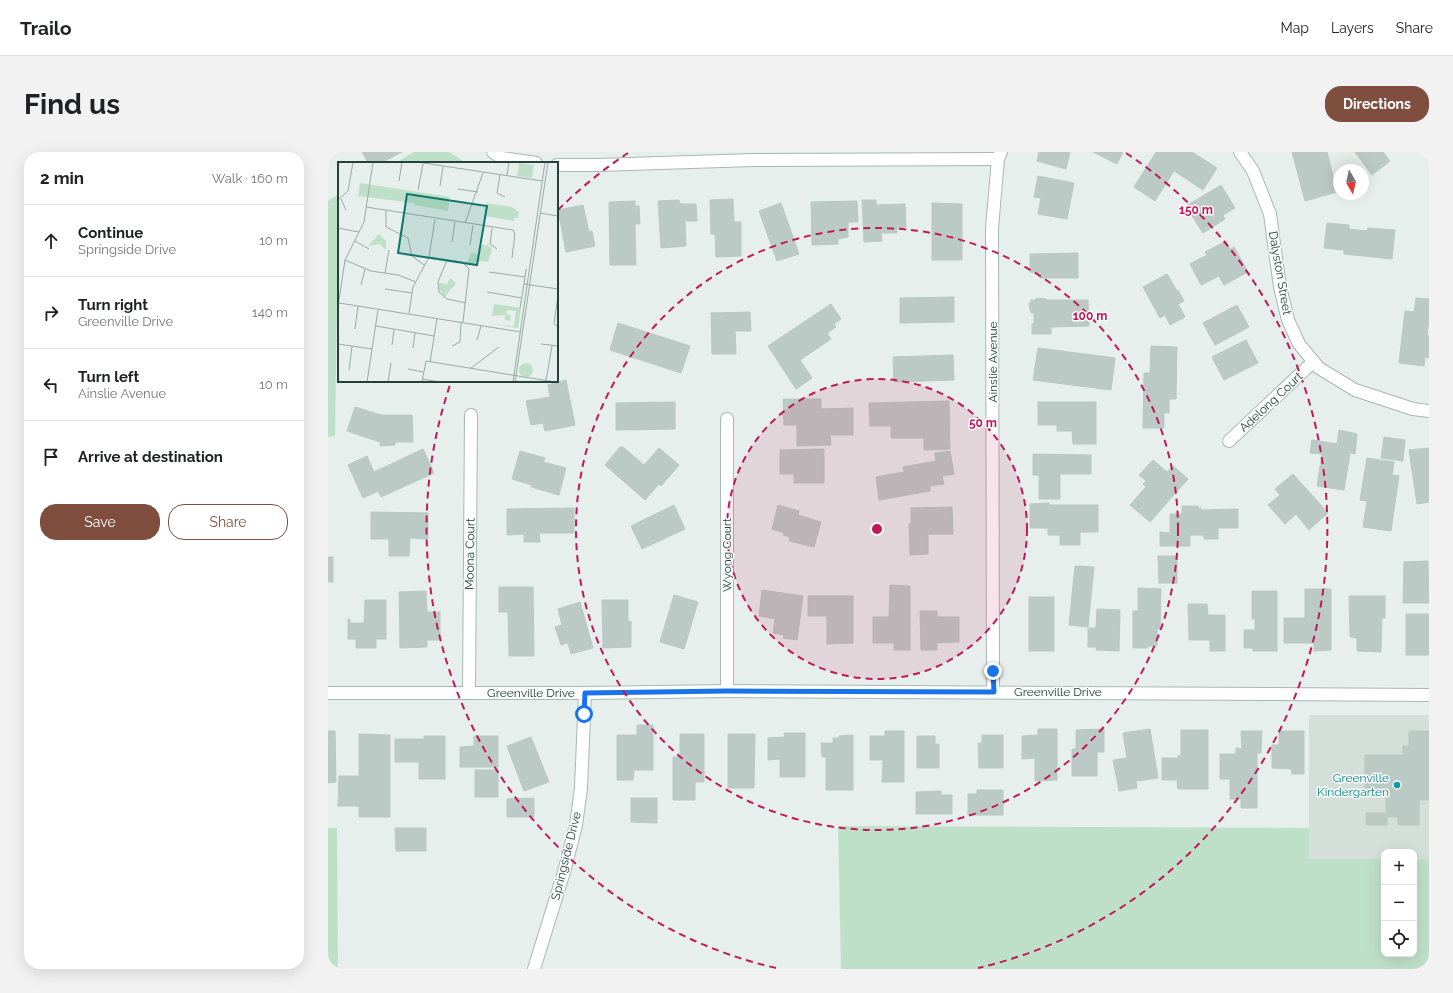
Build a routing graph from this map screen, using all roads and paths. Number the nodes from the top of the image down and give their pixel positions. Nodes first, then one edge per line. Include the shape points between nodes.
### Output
1 (493, 152) edge
2 (1240, 152) edge
3 (753, 156) edge
4 (1000, 156) edge
5 (529, 162) edge
6 (558, 165) edge
7 (1314, 362) junction
8 (1429, 411) edge
9 (471, 415) dead end
10 (726, 418) dead end
11 (1229, 442) dead end
12 (727, 691) junction
13 (994, 692) junction
14 (328, 693) edge
15 (469, 693) junction
16 (585, 693) junction
17 (1429, 694) edge
18 (534, 969) edge

1 - 5 street via 502,158
2 - 7 street, Dalyston Street via 1253,171 1270,214 1280,286 1288,320 1299,344
3 - 4 street
3 - 6 street
4 - 13 street, Ainslie Avenue via 992,228
7 - 8 street, Dalyston Street via 1319,368 1354,390 1413,409
7 - 11 street, Adelong Court
9 - 15 street, Moona Court
10 - 12 street, Wyong Court
12 - 13 street, Greenville Drive
12 - 16 street, Greenville Drive
13 - 17 street, Greenville Drive
14 - 15 street, Greenville Drive
15 - 16 street, Greenville Drive
16 - 18 street, Springside Drive via 581,788 576,825

